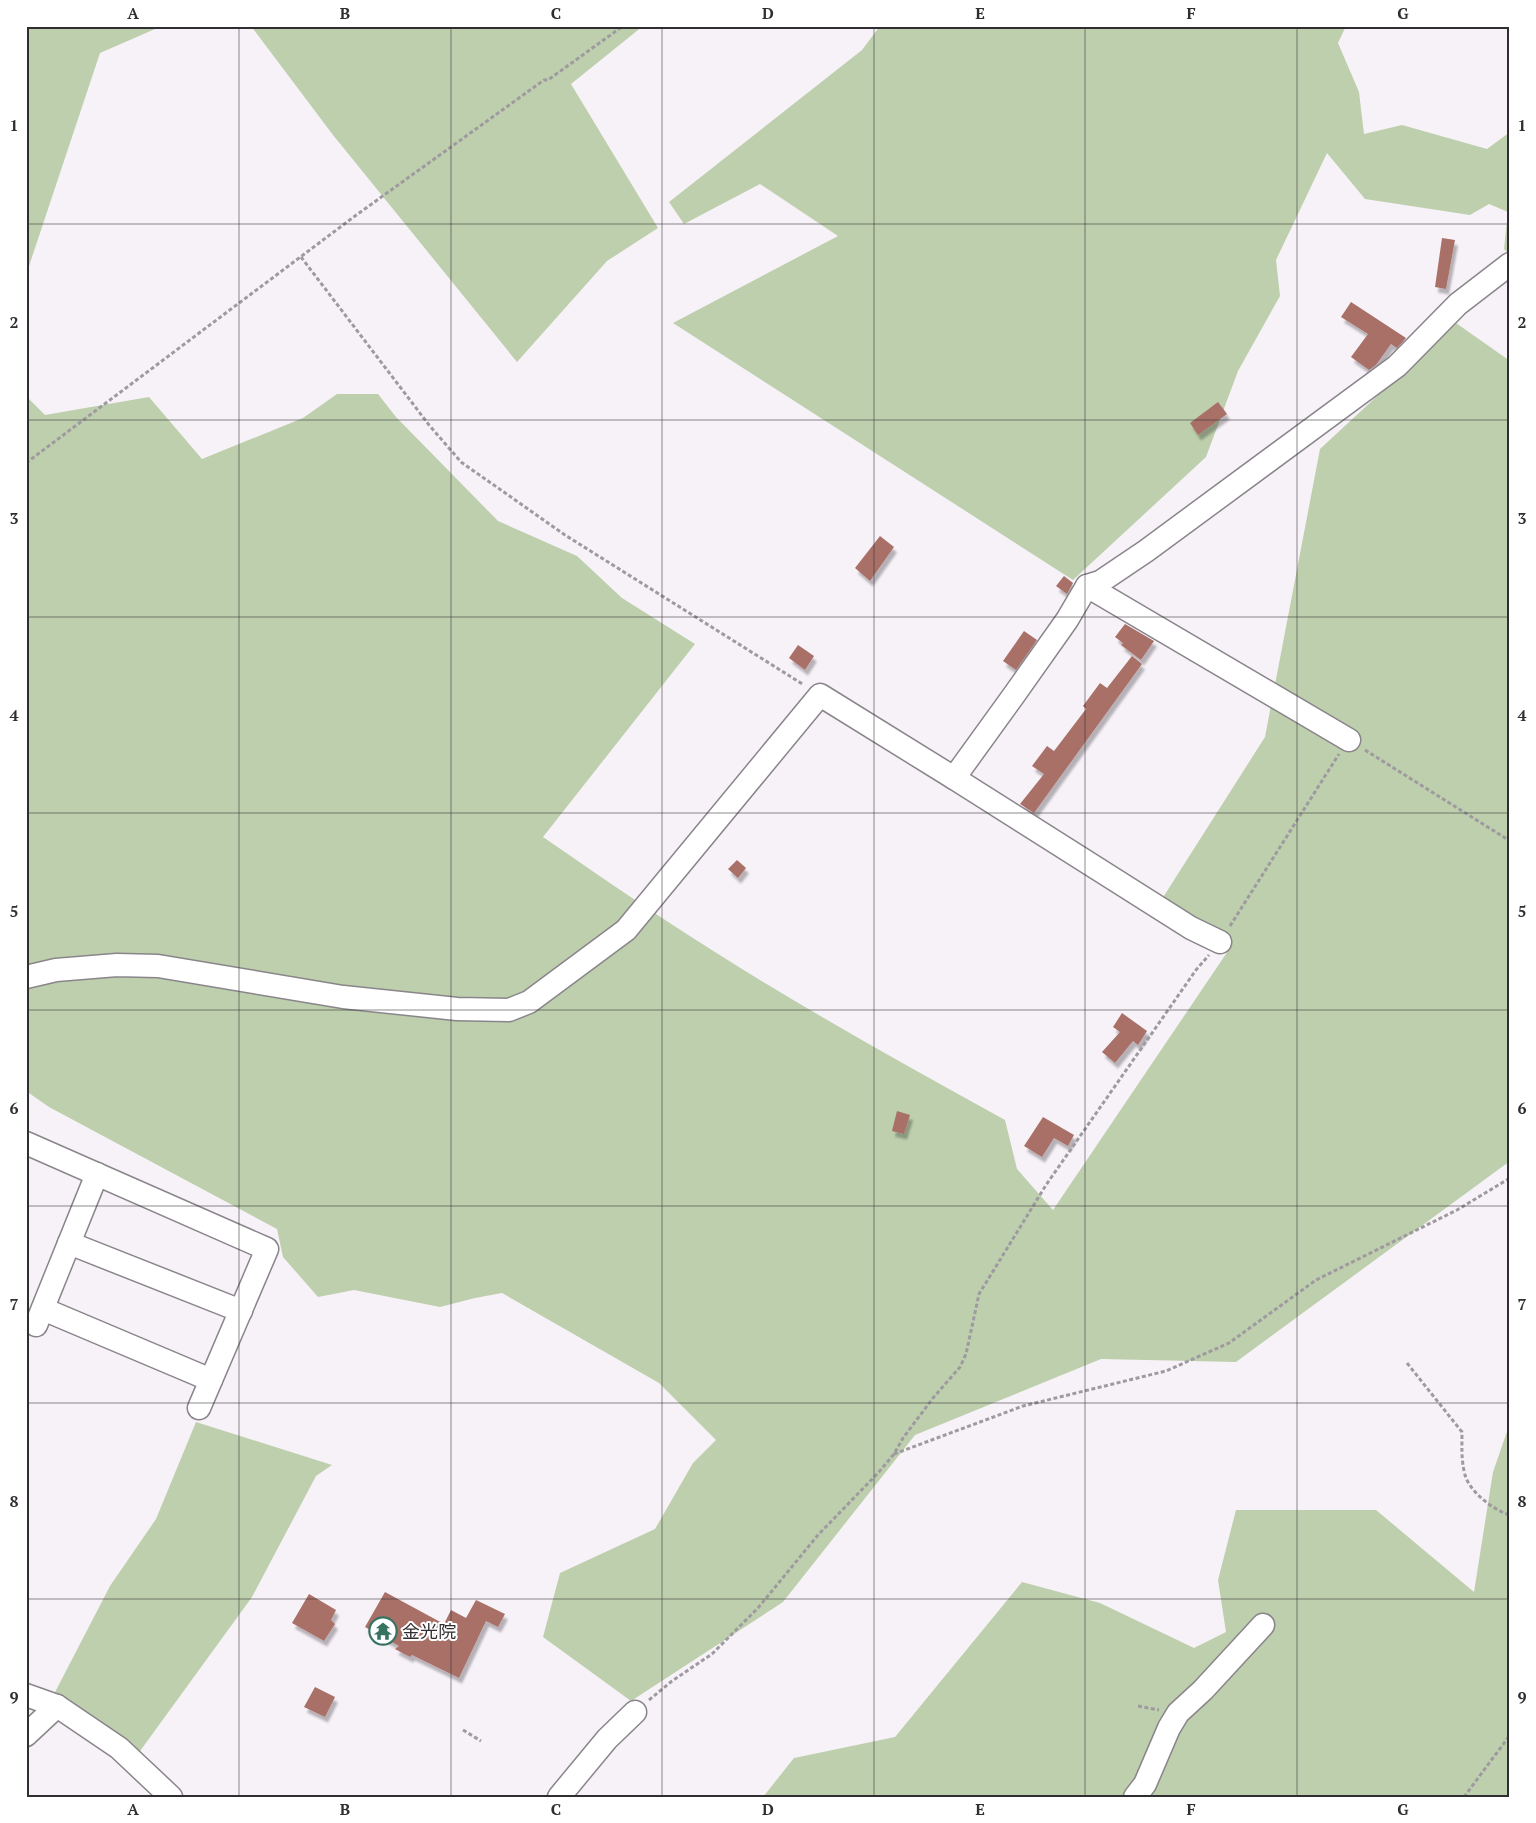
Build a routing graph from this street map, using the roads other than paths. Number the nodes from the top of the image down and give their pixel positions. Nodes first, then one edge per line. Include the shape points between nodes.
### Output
1 (1510, 264) edge
2 (1087, 586) junction
3 (1349, 740) road end
4 (954, 778) junction
5 (1220, 942) road end
6 (26, 977) edge
7 (26, 1143) edge
8 (97, 1174) junction
9 (69, 1243) junction
10 (240, 1311) junction
11 (211, 1380) junction
12 (199, 1408) dead end
13 (1263, 1625) dead end
14 (26, 1695) edge
15 (57, 1706) junction
16 (635, 1712) road end
17 (26, 1734) edge
18 (171, 1797) edge
19 (559, 1797) edge
20 (1135, 1797) edge

1 - 2 street via 1458,304 1389,372 1146,551 1100,582
2 - 3 street
2 - 4 street via 1067,620
4 - 5 street via 1191,928
4 - 6 street via 820,695 626,930 529,1002 509,1010 457,1009 343,997 158,966 117,964 56,970
7 - 8 street
8 - 9 street
8 - 10 street via 267,1249
9 - 10 street
9 - 11 street via 40,1316
10 - 11 street
11 - 12 street
13 - 20 street via 1178,1713 1145,1784
14 - 15 street
15 - 17 street
15 - 18 street via 119,1748
16 - 19 street via 607,1739

